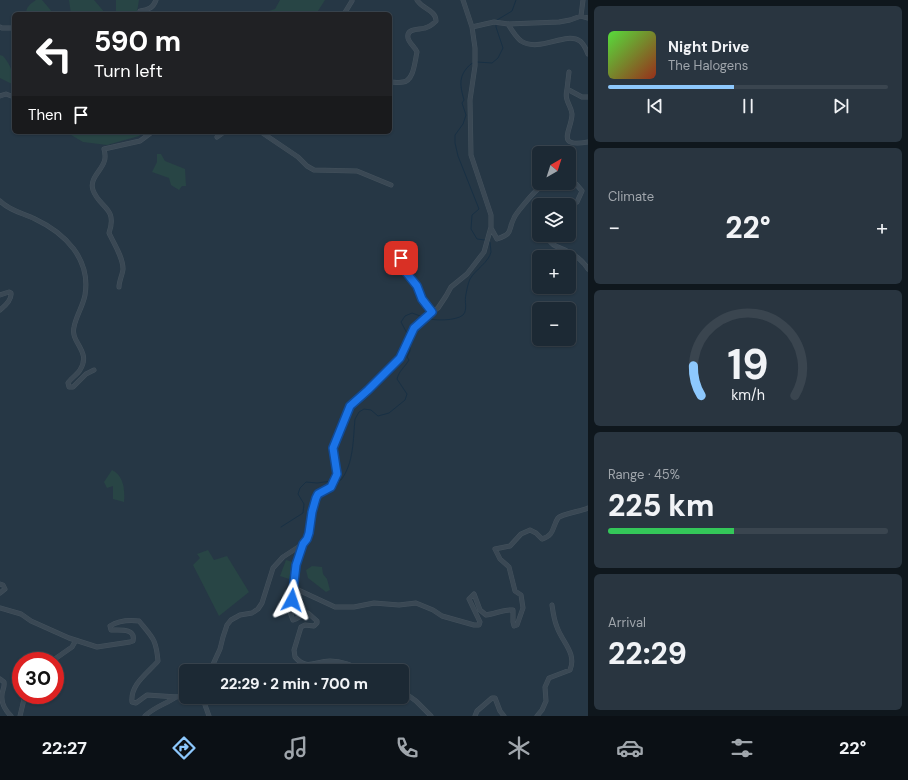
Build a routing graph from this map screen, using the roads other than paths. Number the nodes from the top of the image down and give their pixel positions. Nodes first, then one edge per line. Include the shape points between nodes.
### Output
1 (156, 0) edge
2 (417, 0) edge
3 (462, 0) edge
4 (583, 0) edge
5 (352, 1) edge
6 (140, 12) edge
7 (345, 12) edge
8 (581, 16) junction
9 (588, 18) edge
10 (508, 24) junction
11 (0, 27) edge
12 (472, 27) junction
13 (12, 28) edge
14 (588, 54) edge
15 (569, 72) dead end
16 (392, 82) edge
17 (567, 89) junction
18 (0, 96) edge
19 (12, 96) edge
20 (588, 97) edge
21 (149, 134) edge
22 (264, 134) edge
23 (588, 142) edge
24 (391, 184) dead end
25 (576, 184) edge
26 (537, 190) edge
27 (0, 201) edge
28 (576, 202) edge
29 (491, 227) junction
30 (550, 242) edge
31 (401, 258) dead end
32 (588, 269) edge
33 (119, 287) dead end
34 (0, 295) edge
35 (0, 310) edge
36 (432, 312) junction
37 (94, 370) dead end
38 (588, 508) edge
39 (303, 544) junction
40 (0, 584) edge
41 (294, 588) junction
42 (0, 593) edge
43 (552, 605) dead end
44 (0, 608) edge
45 (76, 640) junction
46 (64, 653) edge
47 (213, 664) edge
48 (304, 664) edge
49 (314, 664) edge
50 (350, 664) edge
51 (0, 679) edge
52 (179, 696) edge
53 (409, 696) edge
54 (176, 697) junction
55 (23, 704) edge
56 (205, 704) edge
57 (11, 716) edge
58 (20, 716) edge
59 (145, 716) edge
60 (209, 716) edge
61 (432, 716) edge
62 (475, 716) edge
63 (504, 716) edge
64 (537, 716) edge

1 - 6 street via 148,10
2 - 16 street via 434,13 436,21 426,28 408,33 409,42 417,52 412,74 406,82
3 - 12 street
4 - 8 street
5 - 7 street
8 - 9 street
8 - 10 street via 564,21
10 - 12 street via 496,22
10 - 14 street via 521,40 530,45 566,39 577,40 584,45
11 - 13 street
12 - 29 street via 476,58 470,100 471,155 488,203
15 - 17 street
17 - 20 street via 582,97
17 - 23 street via 566,96 572,112 568,138 576,144
18 - 19 street via 6,94
21 - 33 street via 140,141 104,150 105,161 93,181 92,188 96,197 109,210 112,225 109,233 123,270
22 - 24 street via 311,168 357,171
25 - 28 street via 582,191
26 - 29 street via 514,218 506,236 497,239
27 - 37 street via 15,212 35,219 59,234 75,249 87,283 74,327 75,337 84,354 80,369 68,383 69,387 73,388 86,374
29 - 36 street via 484,252 467,274 451,287 438,308
30 - 32 street via 583,262
31 - 36 street via 405,271
34 - 35 street via 9,292 12,296
36 - 39 street via 414,328 400,358 350,406 333,448 336,477 331,487 316,496 309,533
38 - 41 street via 559,517 554,530 547,538 542,539 530,530 521,534 510,546 495,549 500,559 509,567 515,591 521,595 523,608 517,625 514,626 513,610 506,609 486,615 480,610 474,594 469,598 479,625 442,616 416,603 374,603 335,607
39 - 41 street via 295,570
39 - 47 street via 283,557 273,568 258,609 240,615 227,625
40 - 42 street via 5,589
41 - 48 street via 290,612 293,620 308,613 317,621 314,626 301,627 294,650 295,657
43 - 64 street via 556,626 570,650 573,663 570,670 549,678 545,687 546,701
44 - 45 street via 21,614 54,632
45 - 46 street
45 - 54 street via 97,646 130,642 133,641 133,633 128,630 112,630 110,626 127,621 139,621 154,640 158,661 140,679 132,702 136,703 149,694
49 - 50 street via 331,661
51 - 57 street via 5,687 2,695 5,710
52 - 54 street
53 - 61 street
54 - 59 street
55 - 58 street
56 - 60 street
62 - 63 street via 492,698 495,698

